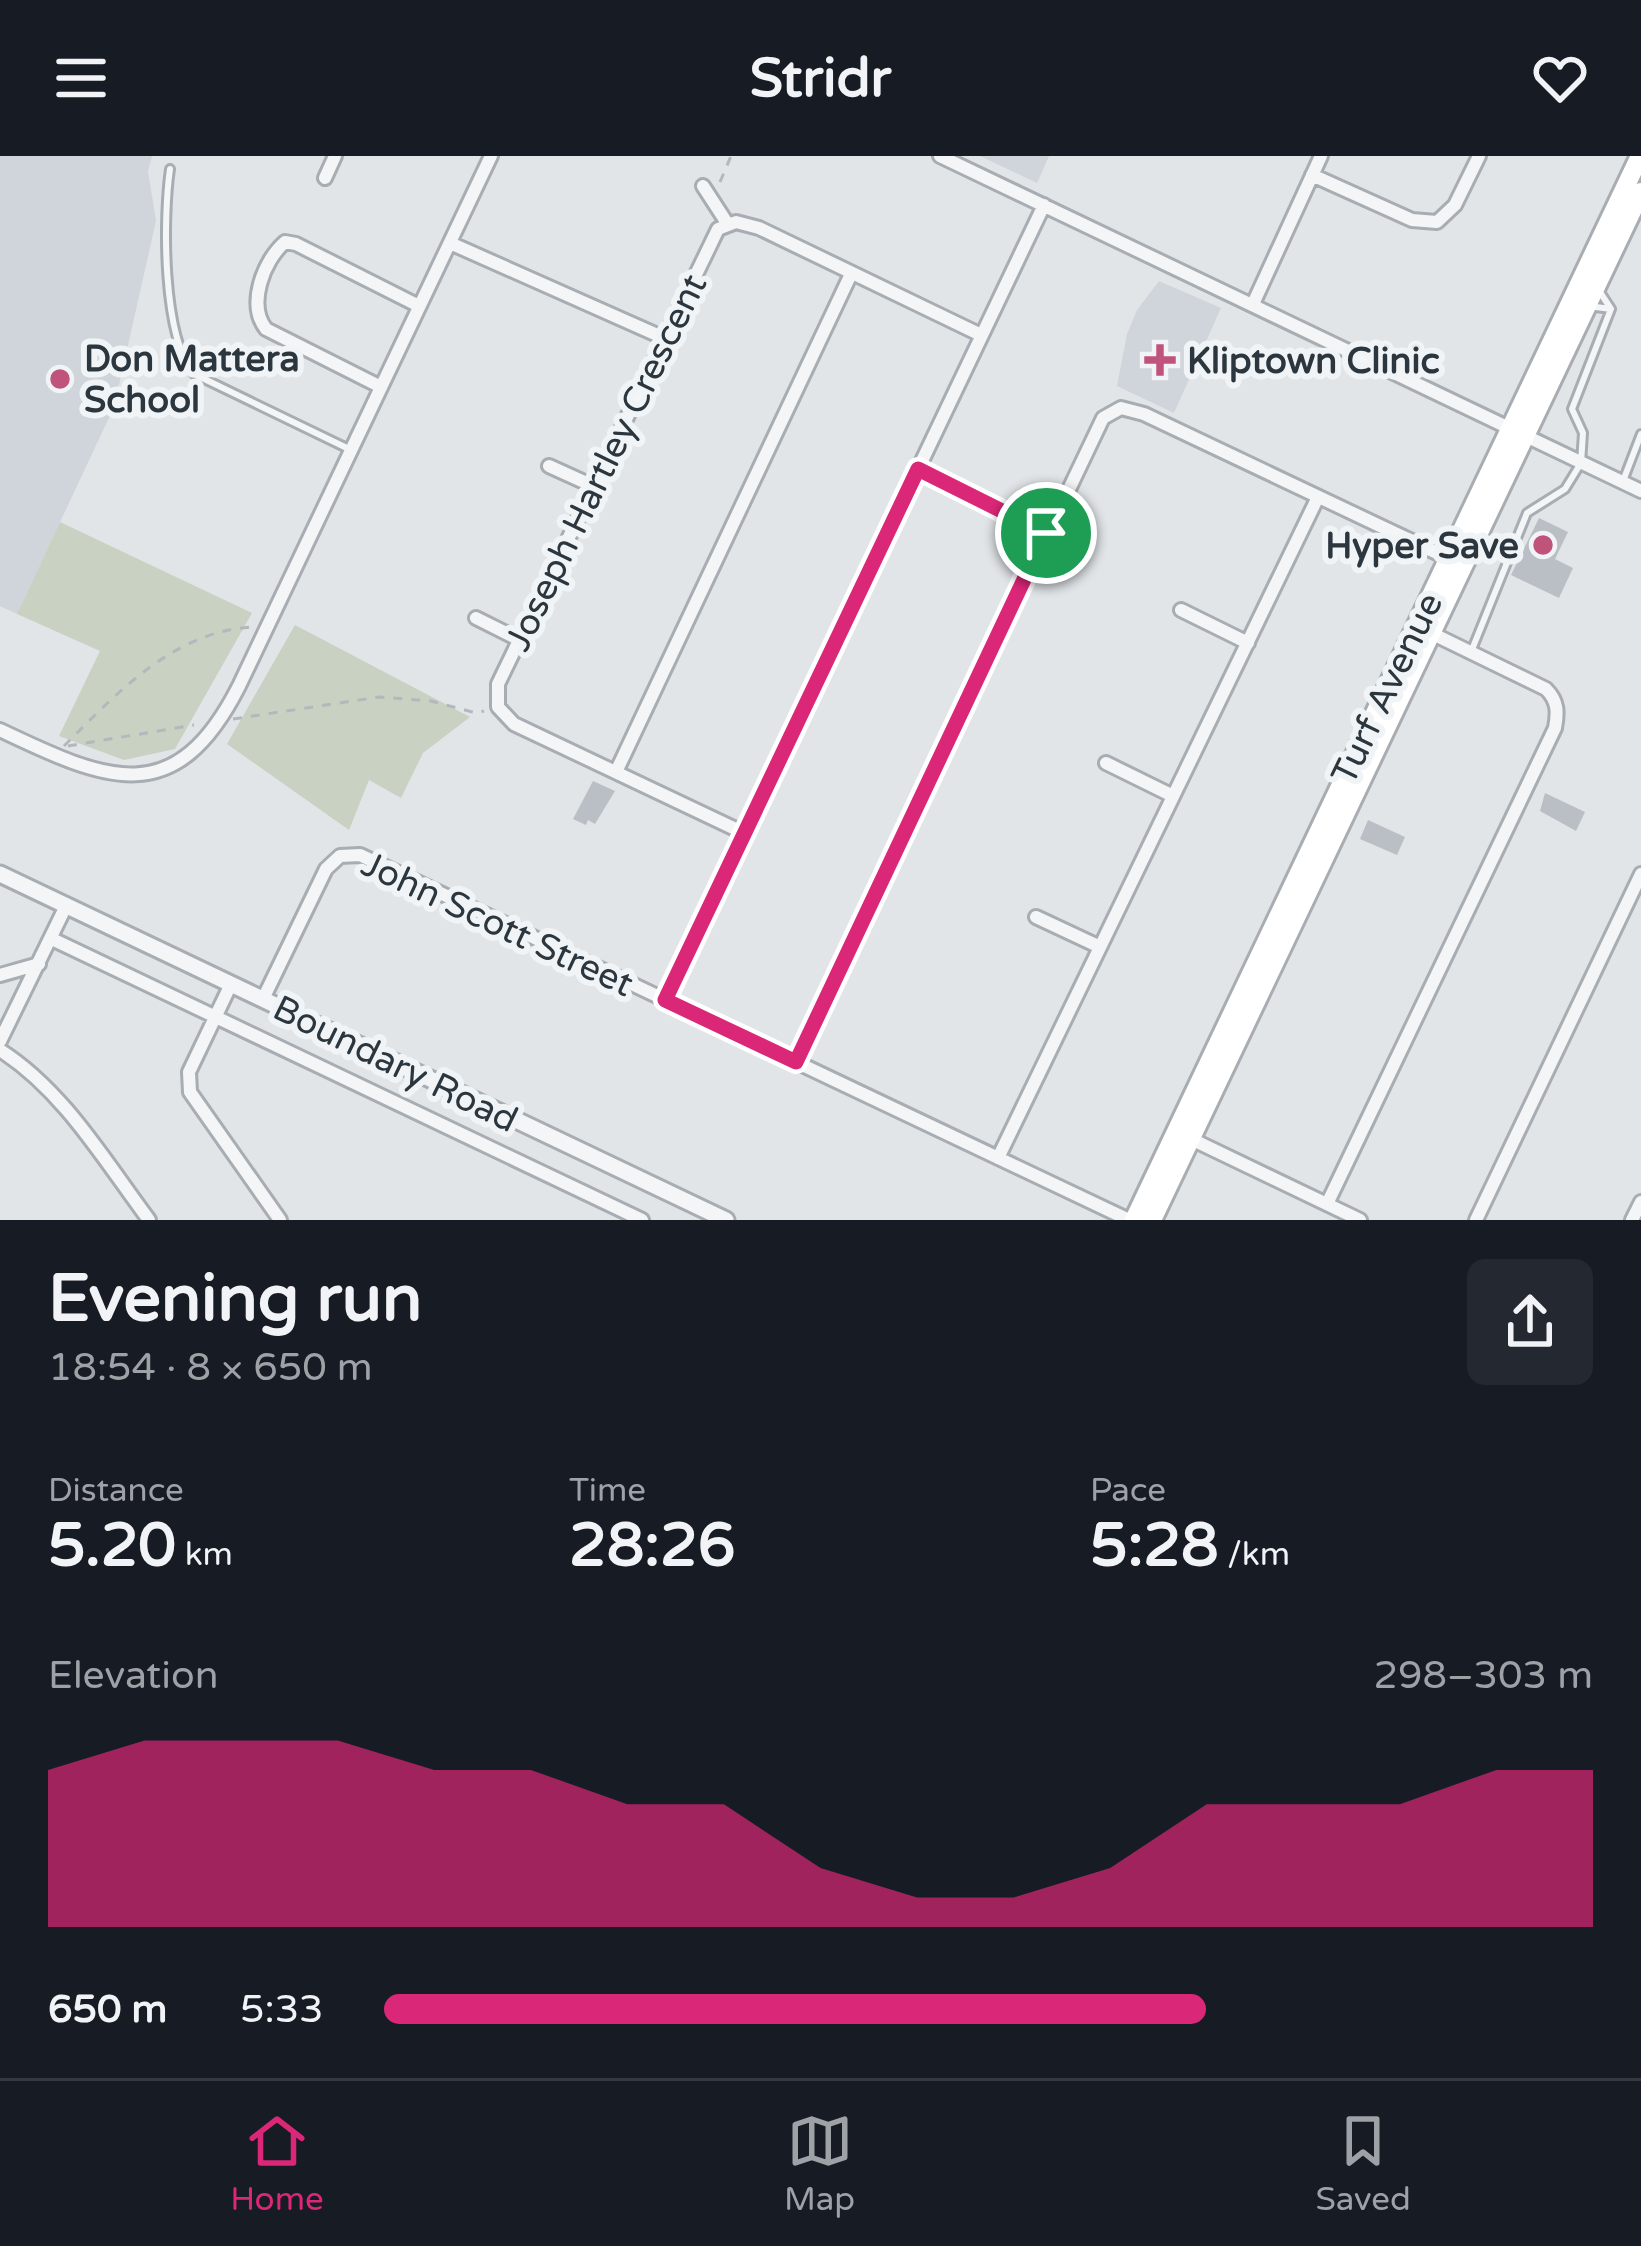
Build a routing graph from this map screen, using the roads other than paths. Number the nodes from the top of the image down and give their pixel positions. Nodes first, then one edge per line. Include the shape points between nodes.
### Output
1 (335, 156) edge
2 (491, 156) edge
3 (940, 156) edge
4 (1322, 156) edge
5 (1479, 156) edge
6 (1640, 156) edge
7 (170, 169) dead end
8 (1312, 176) junction
9 (325, 178) dead end
10 (703, 186) dead end
11 (1641, 193) edge
12 (1044, 205) junction
13 (1628, 215) edge
14 (727, 223) junction
15 (450, 243) junction
16 (851, 274) junction
17 (1596, 286) junction
18 (1253, 304) junction
19 (419, 306) junction
20 (1587, 306) junction
21 (1611, 309) junction
22 (981, 335) junction
23 (664, 338) junction
24 (381, 387) junction
25 (1518, 432) junction
26 (1641, 434) edge
27 (351, 450) junction
28 (1581, 463) junction
29 (549, 466) dead end
30 (918, 469) junction
31 (1623, 483) junction
32 (593, 486) junction
33 (1641, 491) edge
34 (1318, 497) junction
35 (1046, 533) junction
36 (1456, 562) junction
37 (1181, 610) dead end
38 (476, 619) dead end
39 (1424, 629) junction
40 (520, 640) junction
41 (1248, 643) junction
42 (1471, 652) junction
43 (0, 730) edge
44 (1106, 763) dead end
45 (616, 772) junction
46 (1173, 796) junction
47 (746, 834) junction
48 (0, 874) edge
49 (1641, 874) edge
50 (66, 906) junction
51 (1036, 917) dead end
52 (52, 939) junction
53 (1100, 947) junction
54 (39, 964) junction
55 (0, 975) edge
56 (231, 984) junction
57 (263, 999) junction
58 (665, 1000) junction
59 (216, 1017) junction
60 (0, 1045) edge
61 (796, 1062) junction
62 (1183, 1136) junction
63 (998, 1158) junction
64 (1641, 1202) edge
65 (1328, 1204) junction
66 (148, 1220) edge
67 (280, 1220) edge
68 (642, 1220) edge
69 (726, 1220) edge
70 (1131, 1220) edge
71 (1152, 1220) edge
72 (1360, 1220) edge
73 (1476, 1220) edge
74 (1632, 1220) edge

1 - 9 street
2 - 15 street
3 - 12 street
4 - 8 street
5 - 8 street via 1455,205 1436,222 1412,220
6 - 13 main road, Turf Avenue
7 - 27 lane via 165,249 180,355 194,374
8 - 18 street
10 - 14 street
11 - 13 main road, Turf Avenue
12 - 18 street
12 - 22 street
13 - 17 main road, Turf Avenue
13 - 25 main road, Turf Avenue
14 - 16 street via 759,228
14 - 23 street, Joseph Hartley Crescent via 711,239
15 - 19 street
15 - 23 street
16 - 22 street
16 - 45 street
17 - 20 main road, Turf Avenue
17 - 21 lane
18 - 25 street
19 - 24 street
19 - 24 street via 296,244 279,245 273,256 255,306 266,329
20 - 21 lane
20 - 25 main road, Turf Avenue
21 - 28 lane via 1572,410 1583,433
22 - 30 street
23 - 32 street, Joseph Hartley Crescent
24 - 27 street
25 - 28 street
25 - 36 main road, Turf Avenue
26 - 31 lane
27 - 43 street via 220,722 198,749 143,773 98,771
28 - 31 street
28 - 42 lane via 1565,489 1527,513
29 - 32 street
30 - 35 street
30 - 47 street
31 - 33 street
32 - 40 street, Joseph Hartley Crescent
34 - 35 street via 1121,409 1096,428
34 - 36 street
34 - 41 street
35 - 61 street
36 - 39 main road, Turf Avenue
37 - 41 street
38 - 40 street
39 - 42 street
39 - 62 main road, Turf Avenue
40 - 45 street, Joseph Hartley Crescent via 498,684 498,707 514,724
41 - 46 street
42 - 65 street via 1546,688 1556,704 1555,728
44 - 46 street
45 - 47 street
46 - 53 street
47 - 58 street
48 - 50 street, Boundary Road
49 - 73 street
50 - 52 street
50 - 56 street, Boundary Road
51 - 53 street
52 - 54 street
52 - 59 street
53 - 63 street
54 - 55 street
54 - 60 street
56 - 57 street, Boundary Road
56 - 59 street
57 - 58 street, John Scott Street via 326,868 348,854
57 - 69 street, Boundary Road
58 - 61 street, John Scott Street
59 - 67 street via 189,1072 190,1091
59 - 68 street
60 - 66 street via 60,1102
61 - 63 street, John Scott Street
62 - 65 street
62 - 70 main road, Turf Avenue
62 - 71 main road, Turf Avenue
63 - 70 street, John Scott Street
64 - 74 street
65 - 72 street

